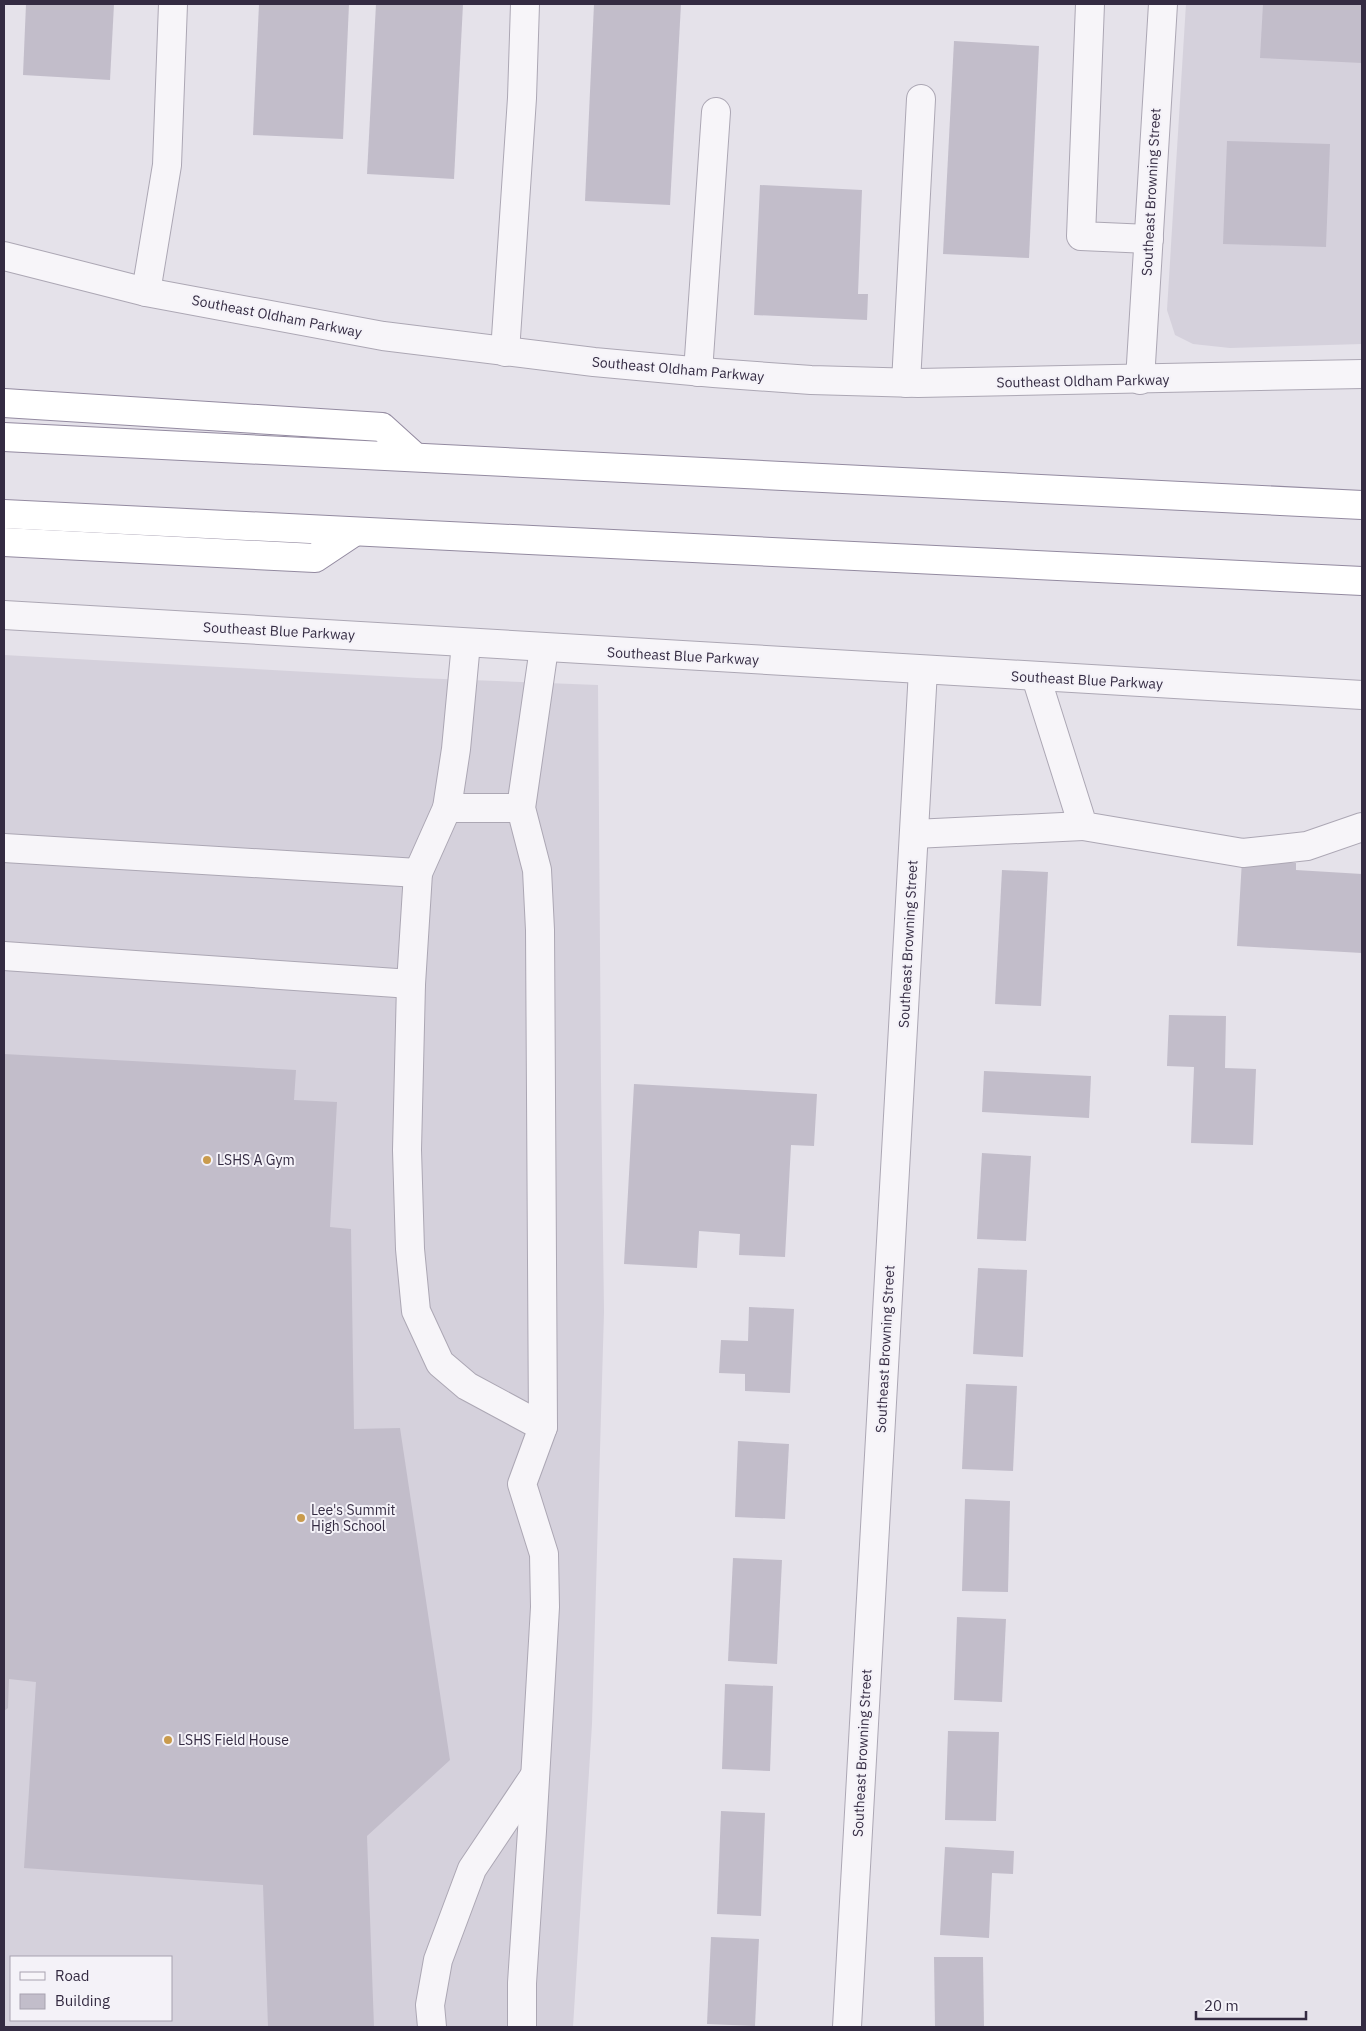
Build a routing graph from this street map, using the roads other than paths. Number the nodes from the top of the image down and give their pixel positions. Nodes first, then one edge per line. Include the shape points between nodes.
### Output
1 (173, 4) edge
2 (525, 4) edge
3 (1090, 4) edge
4 (1163, 4) edge
5 (921, 99) dead end
6 (716, 112) dead end
7 (1149, 239) junction
8 (4, 256) edge
9 (146, 292) junction
10 (505, 352) junction
11 (698, 372) junction
12 (1362, 374) edge
13 (1140, 380) junction
14 (906, 383) junction
15 (4, 403) edge
16 (4, 437) edge
17 (414, 456) junction
18 (1362, 505) edge
19 (4, 514) edge
20 (354, 532) junction
21 (4, 542) edge
22 (1362, 580) edge
23 (4, 615) edge
24 (466, 643) junction
25 (544, 648) junction
26 (923, 670) junction
27 (1036, 677) junction
28 (1362, 695) edge
29 (447, 808) junction
30 (521, 808) junction
31 (1083, 826) junction
32 (1362, 827) edge
33 (914, 834) junction
34 (4, 848) edge
35 (418, 873) junction
36 (4, 956) edge
37 (411, 984) junction
38 (543, 1427) junction
39 (535, 1775) junction
40 (432, 2027) edge
41 (522, 2027) edge
42 (847, 2027) edge

1 - 9 street via 167,164
2 - 10 street
3 - 7 street via 1081,236
4 - 7 street, Southeast Browning Street
5 - 14 street
6 - 11 street
7 - 13 street, Southeast Browning Street
8 - 9 street, Southeast Oldham Parkway
9 - 10 street, Southeast Oldham Parkway via 383,336
10 - 11 street, Southeast Oldham Parkway
11 - 14 street, Southeast Oldham Parkway
12 - 13 street, Southeast Oldham Parkway
13 - 14 street, Southeast Oldham Parkway
15 - 17 highway via 382,427
16 - 17 highway
17 - 18 highway
19 - 20 highway
20 - 21 highway via 315,558
20 - 22 highway
23 - 24 street, Southeast Blue Parkway
24 - 25 street, Southeast Blue Parkway
24 - 29 street
25 - 26 street, Southeast Blue Parkway
25 - 30 street
26 - 27 street, Southeast Blue Parkway
26 - 33 street, Southeast Browning Street
27 - 28 street, Southeast Blue Parkway
27 - 31 street
29 - 30 street
29 - 35 street
30 - 38 street via 537,870 540,930
31 - 32 street via 1243,853 1308,846
31 - 33 street
33 - 42 street, Southeast Browning Street
34 - 35 street
35 - 37 street
36 - 37 street
37 - 38 street via 407,1150 410,1250 416,1311 440,1363 468,1386
38 - 39 street via 522,1484 544,1554
39 - 40 street via 472,1869 438,1960 430,2005
39 - 41 street

